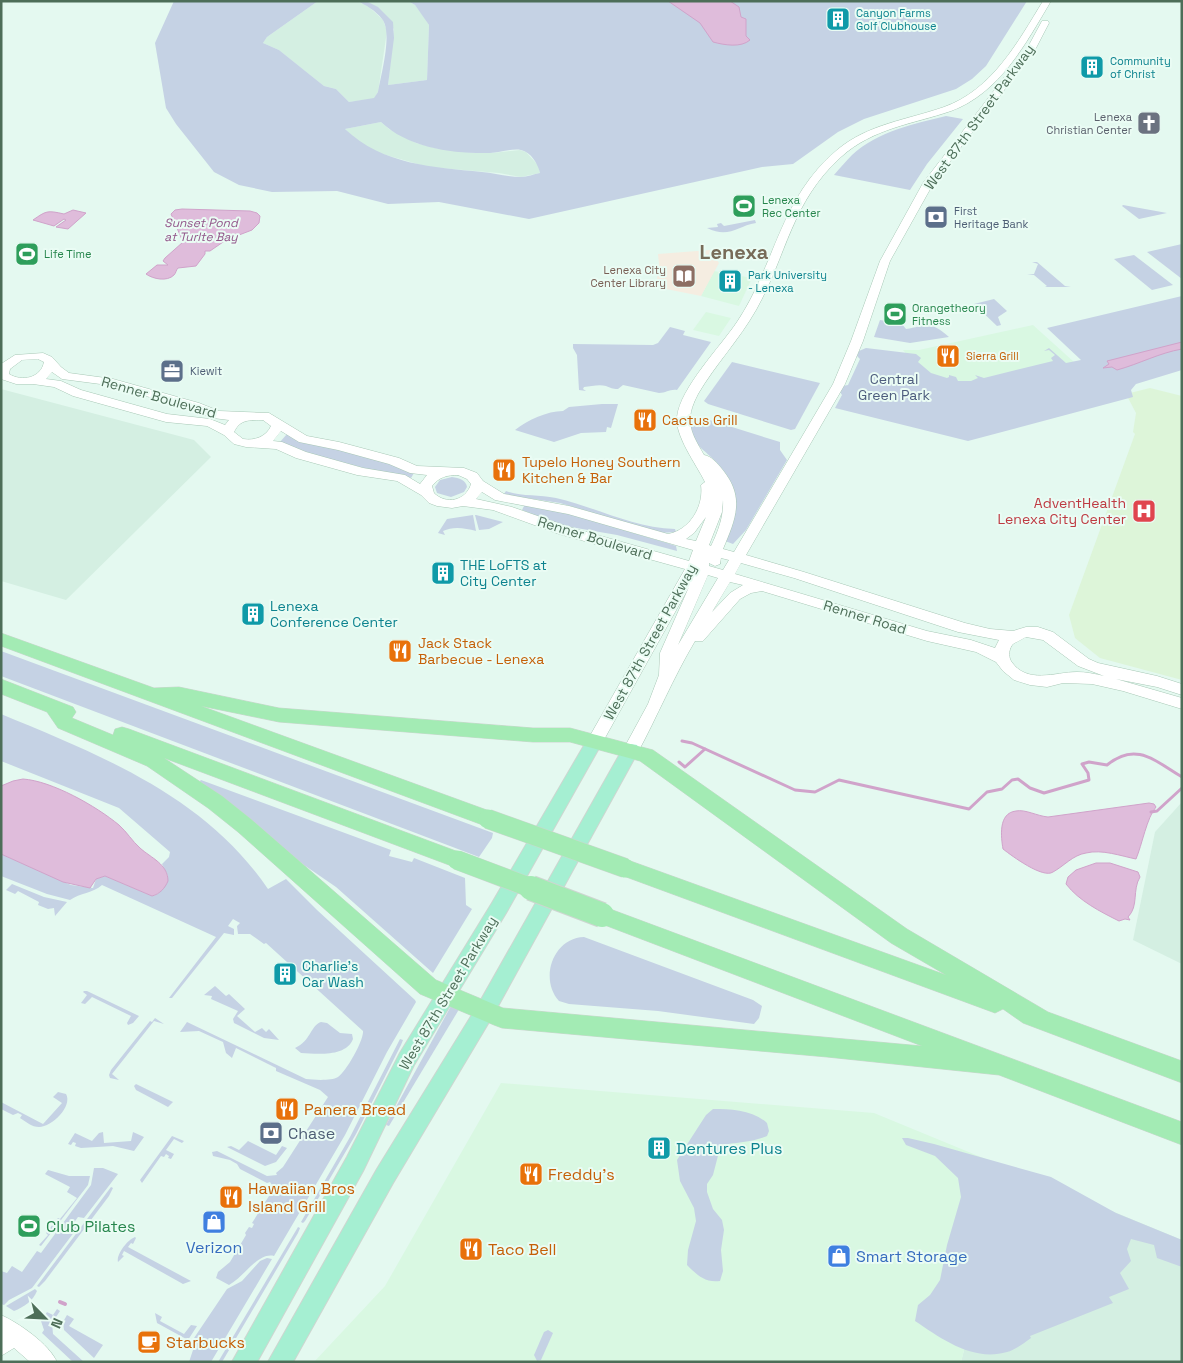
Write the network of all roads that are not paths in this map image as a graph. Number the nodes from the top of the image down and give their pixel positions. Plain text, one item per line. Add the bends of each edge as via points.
1 (1047, 1) edge
2 (1056, 1) edge
3 (1, 355) edge
4 (27, 355) junction
5 (50, 362) junction
6 (2, 371) edge
7 (33, 380) junction
8 (243, 417) junction
9 (275, 422) junction
10 (228, 432) junction
11 (254, 443) junction
12 (693, 451) junction
13 (444, 472) junction
14 (478, 484) junction
15 (425, 492) junction
16 (464, 502) junction
17 (668, 538) junction
18 (709, 549) junction
19 (738, 558) junction
20 (698, 568) junction
21 (726, 576) junction
22 (763, 587) junction
23 (1014, 636) junction
24 (1, 639) edge
25 (1069, 651) junction
26 (1002, 658) junction
27 (675, 662) junction
28 (666, 677) junction
29 (1062, 678) junction
30 (1, 686) edge
31 (1182, 690) edge
32 (154, 695) junction
33 (1182, 704) edge
34 (54, 708) junction
35 (595, 741) junction
36 (632, 750) junction
37 (625, 868) joint
38 (446, 996) junction
39 (485, 1010) junction
40 (1041, 1020) junction
41 (1000, 1065) junction
42 (1182, 1072) edge
43 (1182, 1134) edge
44 (6, 1335) edge
45 (46, 1362) edge
46 (244, 1362) edge
47 (280, 1362) edge

1 - 12 main road, West 87th Street Parkway via 1013,56 982,91 949,108 880,129 856,141 836,156 807,189 788,222 751,309 685,407 683,426
2 - 19 main road, West 87th Street Parkway via 1033,46 923,192 885,261 838,384
3 - 4 main road
4 - 5 main road, Renner Boulevard via 44,357
4 - 6 main road via 12,360
5 - 7 main road via 47,372
5 - 8 main road, Renner Boulevard via 61,374 71,377 108,382 217,414
6 - 7 main road, Renner Boulevard via 12,380
7 - 10 main road, Renner Boulevard via 57,384 166,418 210,423
8 - 9 main road, Renner Boulevard via 265,416
8 - 10 main road via 232,424
9 - 11 main road via 277,426 273,434
9 - 13 main road via 309,441 348,448 415,470
10 - 11 main road, Renner Boulevard via 234,440
11 - 15 main road via 278,445 362,472 400,478
12 - 17 main road via 709,487 707,503 687,531
12 - 18 main road, West 87th Street Parkway via 709,476 717,498 716,512 705,535
13 - 14 main road via 466,473
13 - 15 main road via 432,477
14 - 16 main road via 475,494
14 - 17 main road, Renner Boulevard via 500,497 569,510
15 - 16 main road via 440,503
16 - 20 main road, Renner Boulevard via 502,507 553,528
17 - 18 main road, Renner Boulevard
18 - 19 main road, Renner Boulevard
18 - 20 main road, West 87th Street Parkway
18 - 21 main road
19 - 21 main road, West 87th Street Parkway
19 - 23 main road, Renner Road via 963,628
20 - 21 main road, Renner Boulevard
20 - 28 main road via 698,583 667,653
20 - 35 main road, West 87th Street Parkway
21 - 22 main road, Renner Road
21 - 27 main road, West 87th Street Parkway
22 - 26 main road, Renner Road via 925,636 988,649
22 - 27 main road via 747,589 735,596
23 - 25 main road, Renner Road via 1032,632 1046,635
23 - 26 main road via 1002,646
24 - 32 highway
25 - 29 main road via 1072,668
25 - 31 main road, Renner Road via 1092,667
26 - 29 main road, Renner Road via 1015,674 1028,680 1042,682
27 - 28 main road, West 87th Street Parkway
28 - 36 main road, West 87th Street Parkway
29 - 33 main road, Renner Road via 1098,680
30 - 34 highway
32 - 35 highway via 179,694 279,715 570,735
32 - 37 highway, bridge
34 - 38 highway via 65,723 154,761 215,802 423,983
34 - 41 highway, bridge
35 - 36 highway
35 - 38 main road, West 87th Street Parkway
36 - 39 main road, West 87th Street Parkway
36 - 40 highway via 646,755 899,936
37 - 40 highway
38 - 39 highway
38 - 46 main road, West 87th Street Parkway via 407,1059 355,1164
39 - 41 highway via 502,1018
39 - 47 main road, West 87th Street Parkway via 385,1176
40 - 42 highway
41 - 43 highway
44 - 45 main road

